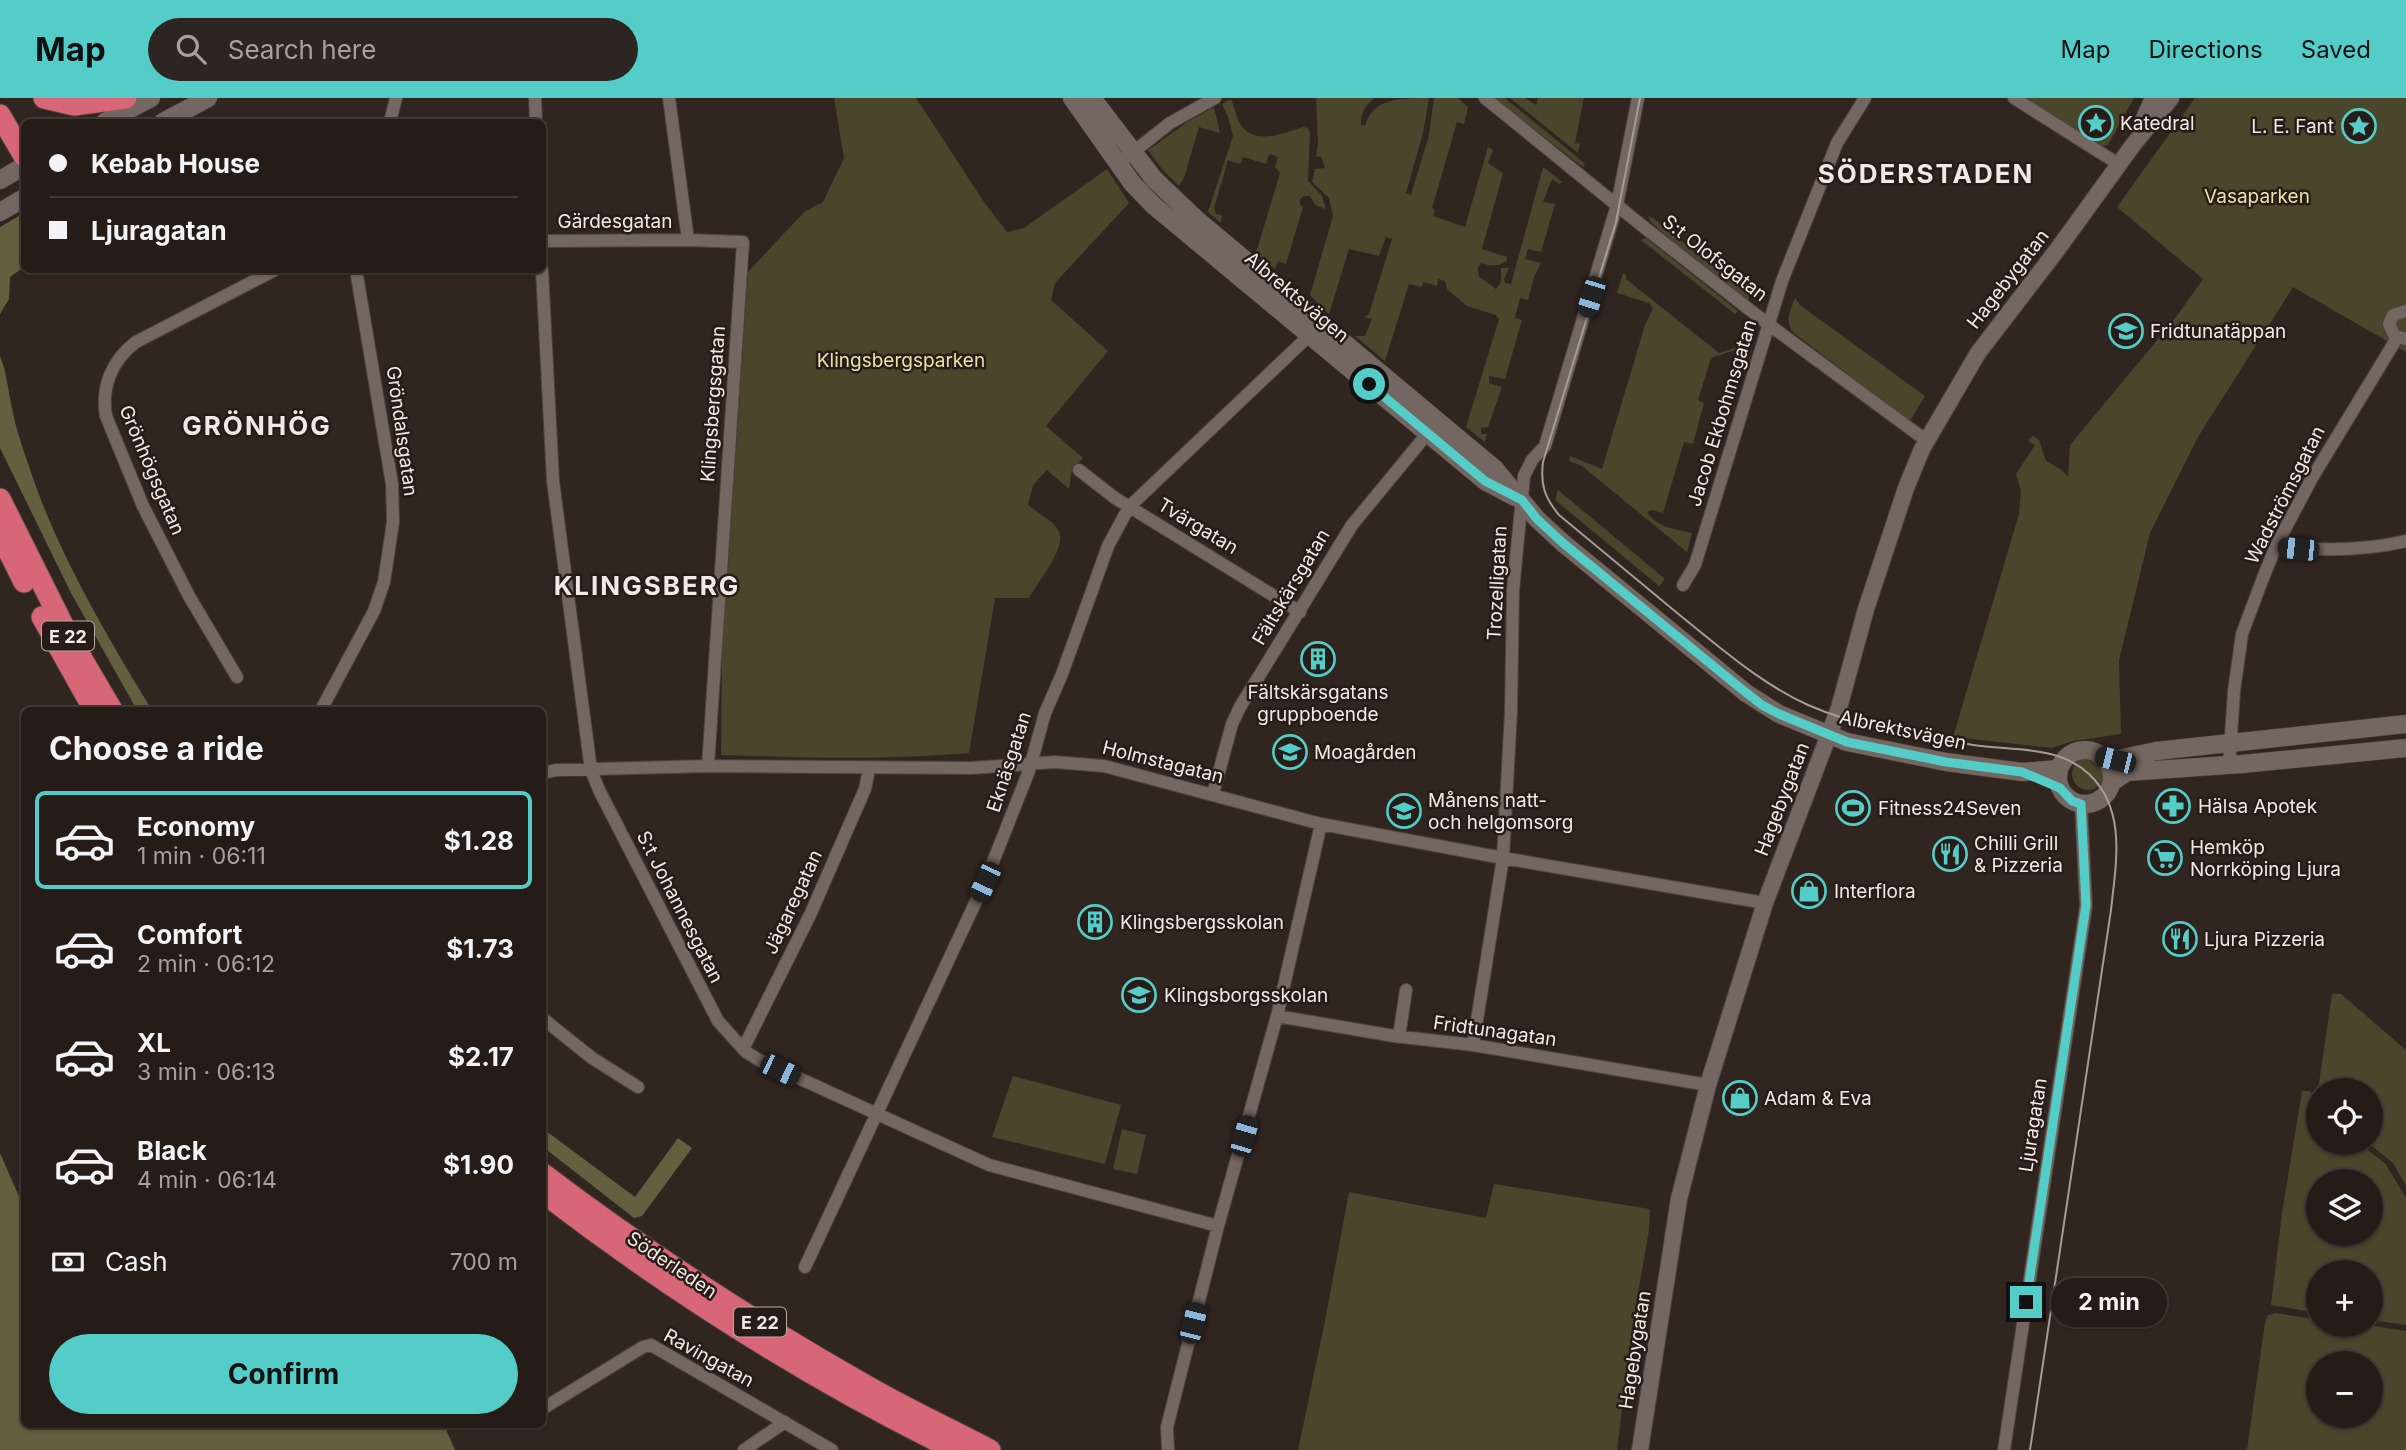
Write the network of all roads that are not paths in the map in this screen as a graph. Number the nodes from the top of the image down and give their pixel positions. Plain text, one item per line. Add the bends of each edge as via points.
1 (4, 98) edge
2 (44, 98) edge
3 (126, 98) edge
4 (151, 98) edge
5 (208, 98) edge
6 (396, 98) edge
7 (534, 98) edge
8 (669, 98) edge
9 (1072, 98) edge
10 (1092, 98) edge
11 (1215, 98) edge
12 (1485, 98) edge
13 (1638, 98) edge
14 (1865, 98) edge
15 (2014, 98) edge
16 (2153, 98) edge
17 (2171, 98) edge
18 (0, 115) edge
19 (111, 119) edge
20 (169, 119) edge
21 (391, 119) edge
22 (536, 119) edge
23 (21, 129) edge
24 (2133, 145) junction
25 (21, 151) edge
26 (1125, 158) junction
27 (2120, 165) junction
28 (21, 168) edge
29 (0, 180) edge
30 (21, 200) edge
31 (1617, 205) junction
32 (0, 212) edge
33 (688, 240) junction
34 (546, 241) edge
35 (269, 273) edge
36 (357, 273) edge
37 (542, 273) edge
38 (2406, 311) edge
39 (1769, 324) junction
40 (1316, 330) junction
41 (2402, 338) edge
42 (1433, 427) junction
43 (1927, 441) junction
44 (1079, 471) dead end
45 (0, 499) edge
46 (1522, 500) junction
47 (1129, 507) junction
48 (0, 534) edge
49 (2406, 541) edge
50 (2276, 546) junction
51 (0, 575) edge
52 (1683, 585) dead end
53 (29, 592) junction
54 (1300, 612) junction
55 (237, 677) dead end
56 (91, 707) edge
57 (110, 707) edge
58 (323, 707) edge
59 (2406, 724) edge
60 (1829, 736) junction
61 (2230, 743) junction
62 (2406, 748) edge
63 (2101, 756) junction
64 (1032, 763) junction
65 (2229, 765) junction
66 (708, 766) junction
67 (869, 769) junction
68 (2058, 769) junction
69 (592, 770) junction
70 (546, 772) edge
71 (2022, 772) junction
72 (2112, 782) junction
73 (2060, 788) junction
74 (1213, 794) junction
75 (2081, 804) junction
76 (1321, 824) junction
77 (1503, 858) junction
78 (1765, 903) junction
79 (1406, 990) dead end
80 (1277, 1016) junction
81 (546, 1021) edge
82 (1399, 1037) junction
83 (1473, 1045) junction
84 (743, 1049) junction
85 (1707, 1085) junction
86 (638, 1087) dead end
87 (876, 1114) junction
88 (546, 1175) edge
89 (546, 1195) edge
90 (1218, 1226) junction
91 (805, 1267) dead end
92 (546, 1407) edge
93 (785, 1422) junction
94 (744, 1450) edge
95 (832, 1450) edge
96 (956, 1450) edge
97 (990, 1450) edge
98 (1168, 1450) edge
99 (1640, 1450) edge
100 (2004, 1450) edge

1 - 23 highway
2 - 3 highway via 74,105
4 - 19 main road
5 - 20 main road
6 - 21 street
7 - 22 street
8 - 33 street
9 - 26 main road, Albrektsvägen
10 - 26 main road, Albrektsvägen
11 - 26 street via 1170,123
12 - 31 street, S:t Olofsgatan
13 - 31 street, Trozelligatan
14 - 39 street, Jacob Ekbohmsgatan via 1837,143
15 - 27 street
16 - 24 street, Hagebygatan
17 - 24 street, Hagebygatan
18 - 25 highway
24 - 27 street, Hagebygatan
26 - 40 main road, Albrektsvägen via 1154,179
27 - 43 street, Hagebygatan via 1978,353
28 - 29 main road
30 - 32 main road
31 - 39 street, S:t Olofsgatan
31 - 46 street, Trozelligatan via 1545,446 1524,476
33 - 34 street, Gärdesgatan
33 - 66 street, Klingsbergsgatan via 743,242
35 - 55 street, Grönhögsgatan via 136,342 115,363 103,402 143,506
36 - 58 street, Gröndalsgatan via 392,484 393,522 384,582 374,611
37 - 69 street, S:t Johannesgatan via 554,481
38 - 41 street, Wadströmsgatan via 2390,319 2390,329
39 - 43 street, S:t Olofsgatan
39 - 52 street, Jacob Ekbohmsgatan via 1695,565
40 - 42 main road, Albrektsvägen
40 - 47 street, Eknäsgatan
41 - 50 street, Wadströmsgatan via 2319,467
42 - 46 main road, Albrektsvägen via 1497,471
42 - 54 street, Fältskärsgatan via 1352,525
43 - 60 street, Hagebygatan via 1900,507
44 - 47 street, Tvärgatan
45 - 57 highway, E 22 via 68,635
46 - 60 main road, Albrektsvägen via 1563,543 1746,693
46 - 77 street, Trozelligatan via 1513,591
47 - 54 street, Tvärgatan
47 - 64 street, Eknäsgatan via 1108,546 1045,713
48 - 53 highway, E 22
49 - 50 street via 2320,551
50 - 61 street, Wadströmsgatan via 2242,634
51 - 53 highway
53 - 56 highway, E 22
54 - 74 street, Fältskärsgatan via 1234,720
59 - 61 main road
60 - 71 main road, Albrektsvägen via 1946,762
60 - 78 street, Hagebygatan
61 - 63 main road via 2115,760
61 - 65 street, Wadströmsgatan
62 - 65 main road
63 - 68 main road via 2078,750 2064,758
63 - 72 main road via 2112,772
64 - 67 street, Holmstagatan
64 - 74 street, Holmstagatan via 1104,766
64 - 87 street, Eknäsgatan via 985,882
65 - 72 main road via 2127,772
66 - 67 street, Holmstagatan
66 - 69 street, Holmstagatan
67 - 84 street, Jägaregatan via 865,789 810,915
68 - 71 main road, Albrektsvägen
68 - 73 main road
69 - 70 street, Holmstagatan
69 - 84 street, S:t Johannesgatan via 707,1003
71 - 73 main road, Albrektsvägen
72 - 75 main road via 2098,801
73 - 75 main road
74 - 76 street, Holmstagatan
75 - 100 street, Ljuragatan via 2086,905
76 - 77 street, Holmstagatan
76 - 80 street
77 - 78 street, Holmstagatan
77 - 83 street, Trozelligatan
78 - 85 street, Hagebygatan
79 - 82 street
80 - 82 street, Fridtunagatan
80 - 90 street
81 - 86 street
82 - 83 street, Fridtunagatan
83 - 85 street, Fridtunagatan
84 - 87 street, S:t Johannesgatan
85 - 99 street, Hagebygatan via 1675,1218
87 - 90 street, S:t Johannesgatan via 989,1165
87 - 91 street, Eknäsgatan
88 - 97 highway, Söderleden / E 22 via 707,1289 882,1394
89 - 96 highway, Söderleden / E 22 via 752,1337
90 - 98 street via 1167,1427
92 - 93 street, Ravingatan via 651,1345
93 - 94 street
93 - 95 street, Ravingatan

